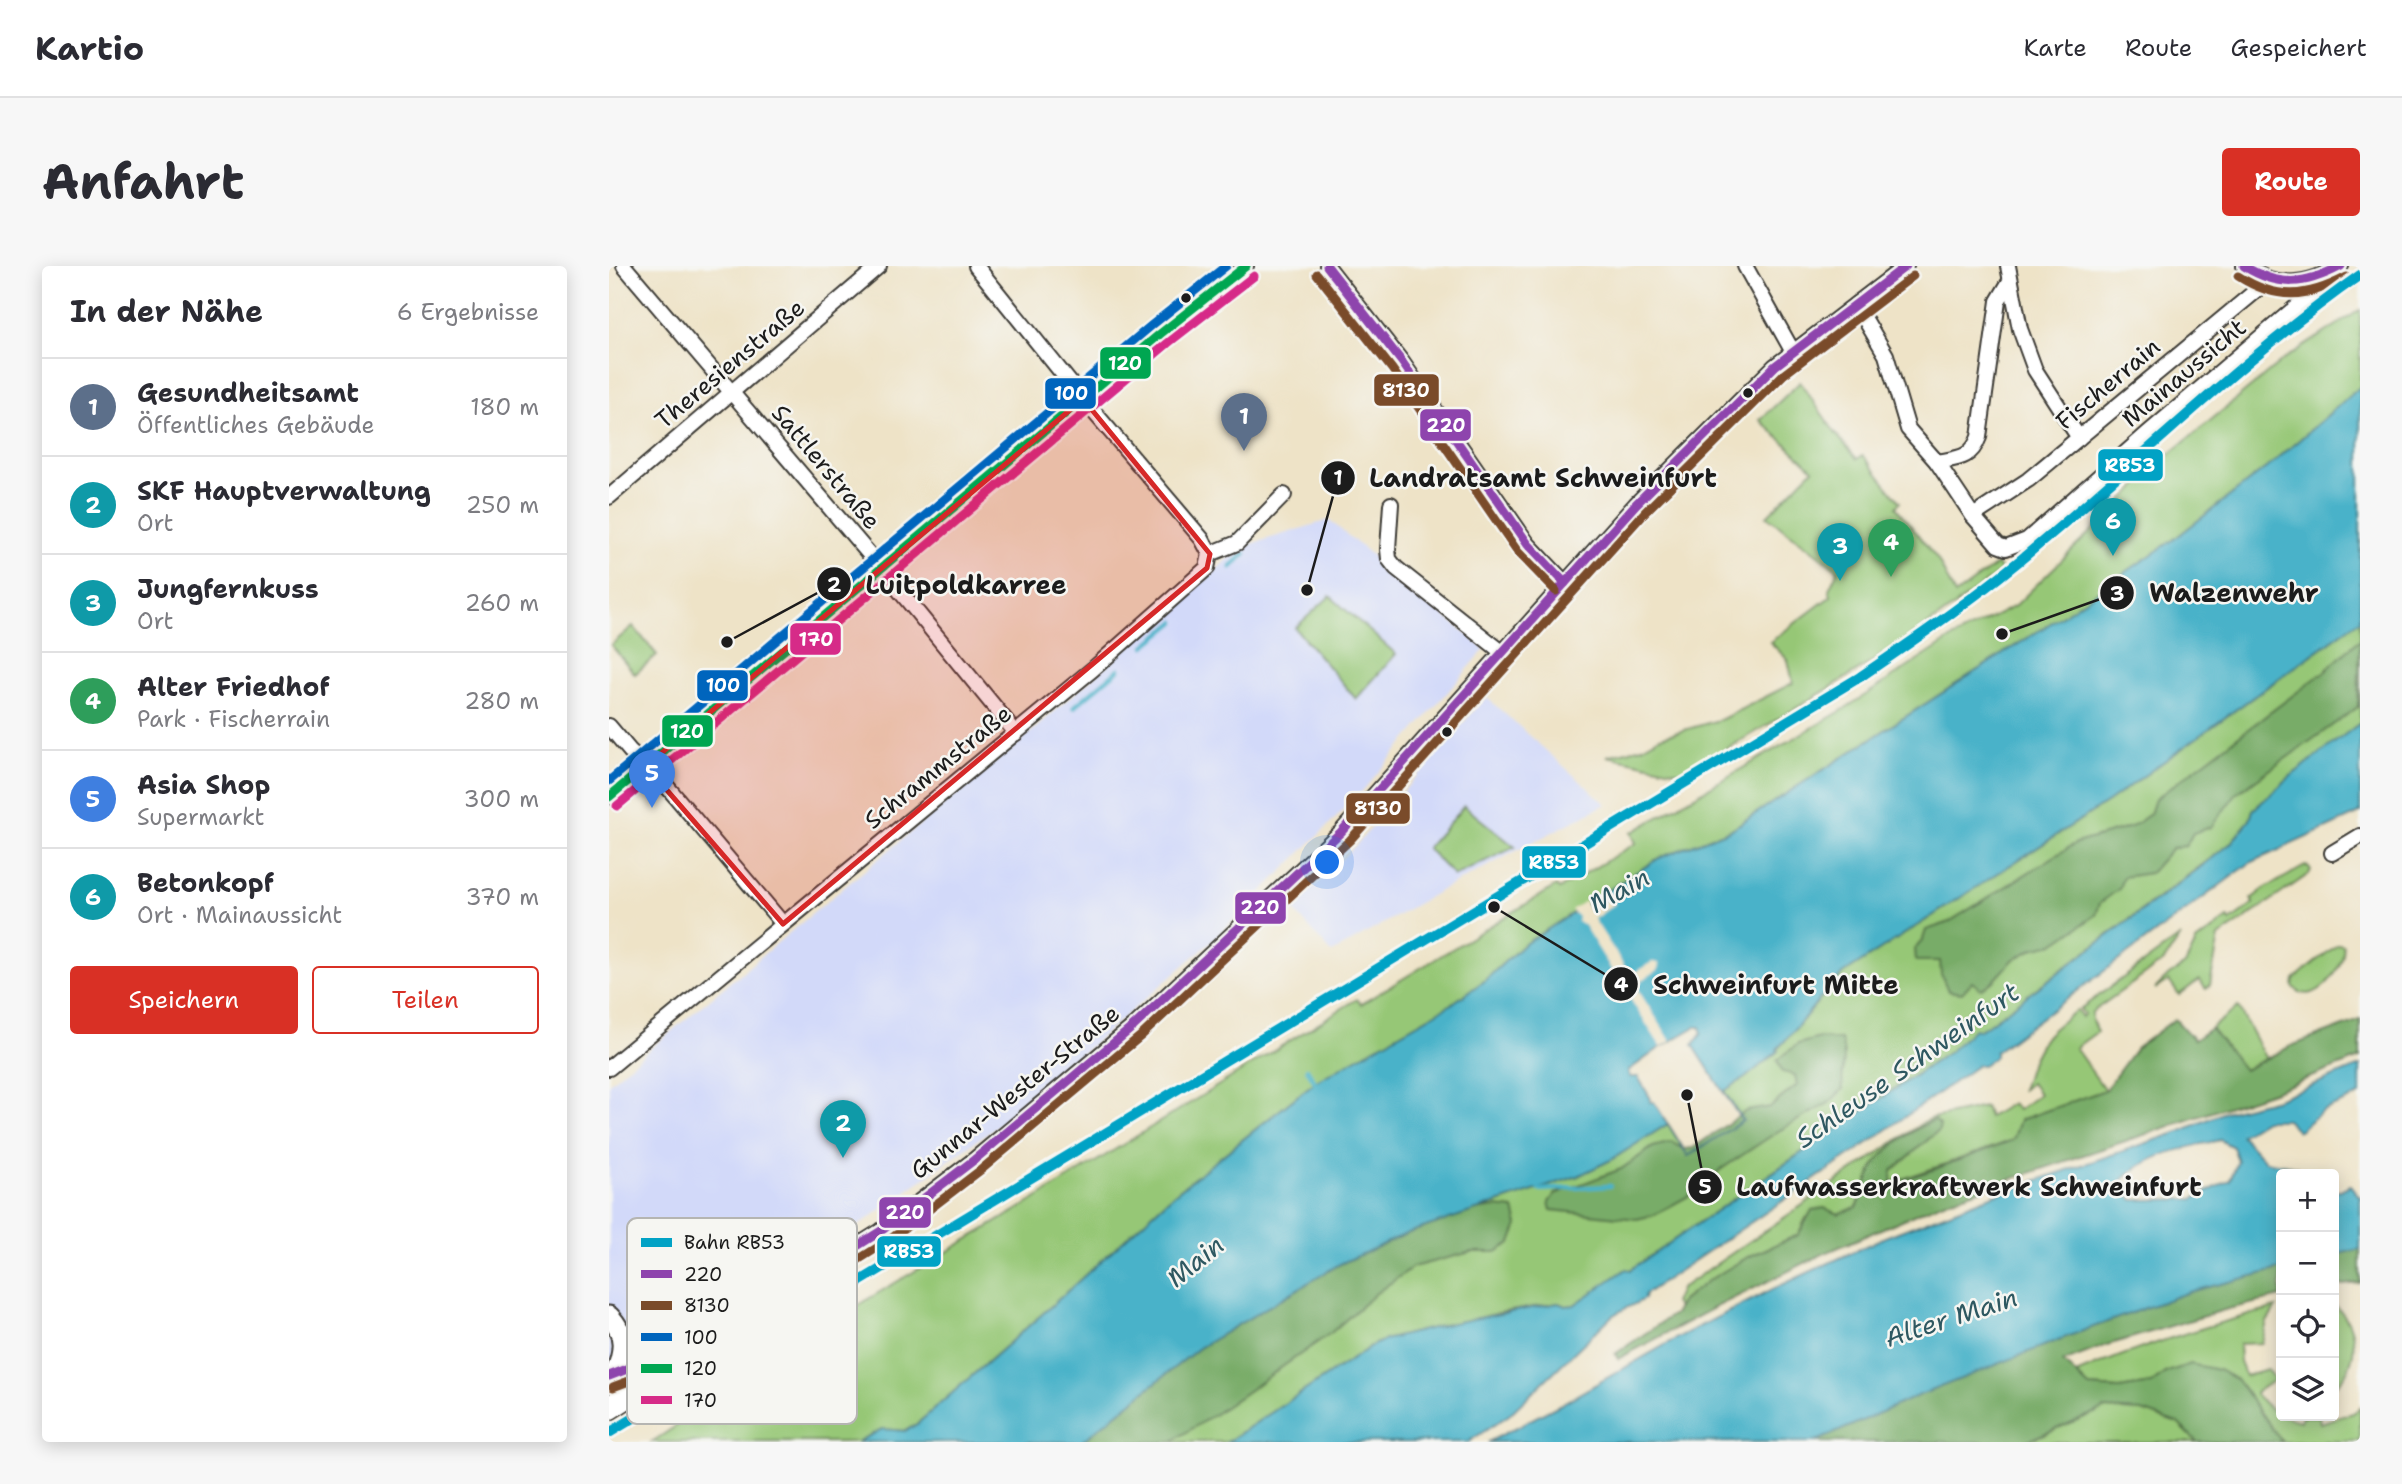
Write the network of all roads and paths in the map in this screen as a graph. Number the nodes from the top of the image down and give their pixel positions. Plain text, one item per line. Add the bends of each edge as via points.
1 (624, 266) edge
2 (879, 266) edge
3 (976, 266) edge
4 (1246, 266) edge
5 (1327, 266) edge
6 (1745, 266) edge
7 (1906, 266) edge
8 (2244, 266) edge
9 (2341, 266) edge
10 (2009, 273) edge
11 (2262, 278) junction
12 (2320, 278) junction
13 (1857, 304) junction
14 (1793, 352) junction
15 (733, 392) junction
16 (1083, 399) junction
17 (2079, 438) junction
18 (1937, 462) junction
19 (1284, 495) dead end
20 (609, 496) edge
21 (1391, 504) dead end
22 (1973, 516) junction
23 (1210, 554) junction
24 (881, 568) junction
25 (1565, 583) junction
26 (1503, 652) junction
27 (609, 726) edge
28 (1016, 733) junction
29 (646, 766) junction
30 (609, 797) edge
31 (2360, 836) edge
32 (2332, 853) dead end
33 (783, 925) junction
34 (609, 1068) edge
35 (857, 1246) edge
36 (614, 1323) edge
37 (612, 1375) edge
38 (627, 1395) edge
39 (609, 1408) edge

1 - 15 street, Sattlerstraße
2 - 15 street, Theresienstraße
3 - 16 street
4 - 16 street
5 - 25 street via 1402,362 1528,544
6 - 14 street
7 - 13 street, Gunnar-Wester-Straße
8 - 11 street
9 - 12 street
10 - 17 street via 2019,328 2035,370
10 - 18 street via 1999,301 1979,437 1974,450
11 - 12 street via 2288,282
11 - 17 street, Fischerrain via 2257,290
12 - 22 street, Mainaussicht via 2309,296 2027,540 2005,548 1998,545
13 - 14 street, Gunnar-Wester-Straße
13 - 18 street via 1886,355 1908,429
14 - 25 street, Gunnar-Wester-Straße via 1636,504
15 - 20 street, Theresienstraße
15 - 24 street, Sattlerstraße
16 - 23 street via 1202,538
16 - 24 street
17 - 22 street, Fischerrain via 2028,480
18 - 22 street
19 - 23 street via 1237,543
21 - 26 street via 1389,559
23 - 28 street, Schrammstraße via 1207,568
24 - 28 street, Sattlerstraße
24 - 29 street
25 - 26 street, Gunnar-Wester-Straße
26 - 35 street, Gunnar-Wester-Straße via 1342,832 1135,1026 974,1160
27 - 29 street
28 - 33 street, Schrammstraße
29 - 30 street
29 - 33 street
31 - 32 street
33 - 34 street, Schrammstraße
36 - 37 street via 623,1342 622,1357
38 - 39 main road

